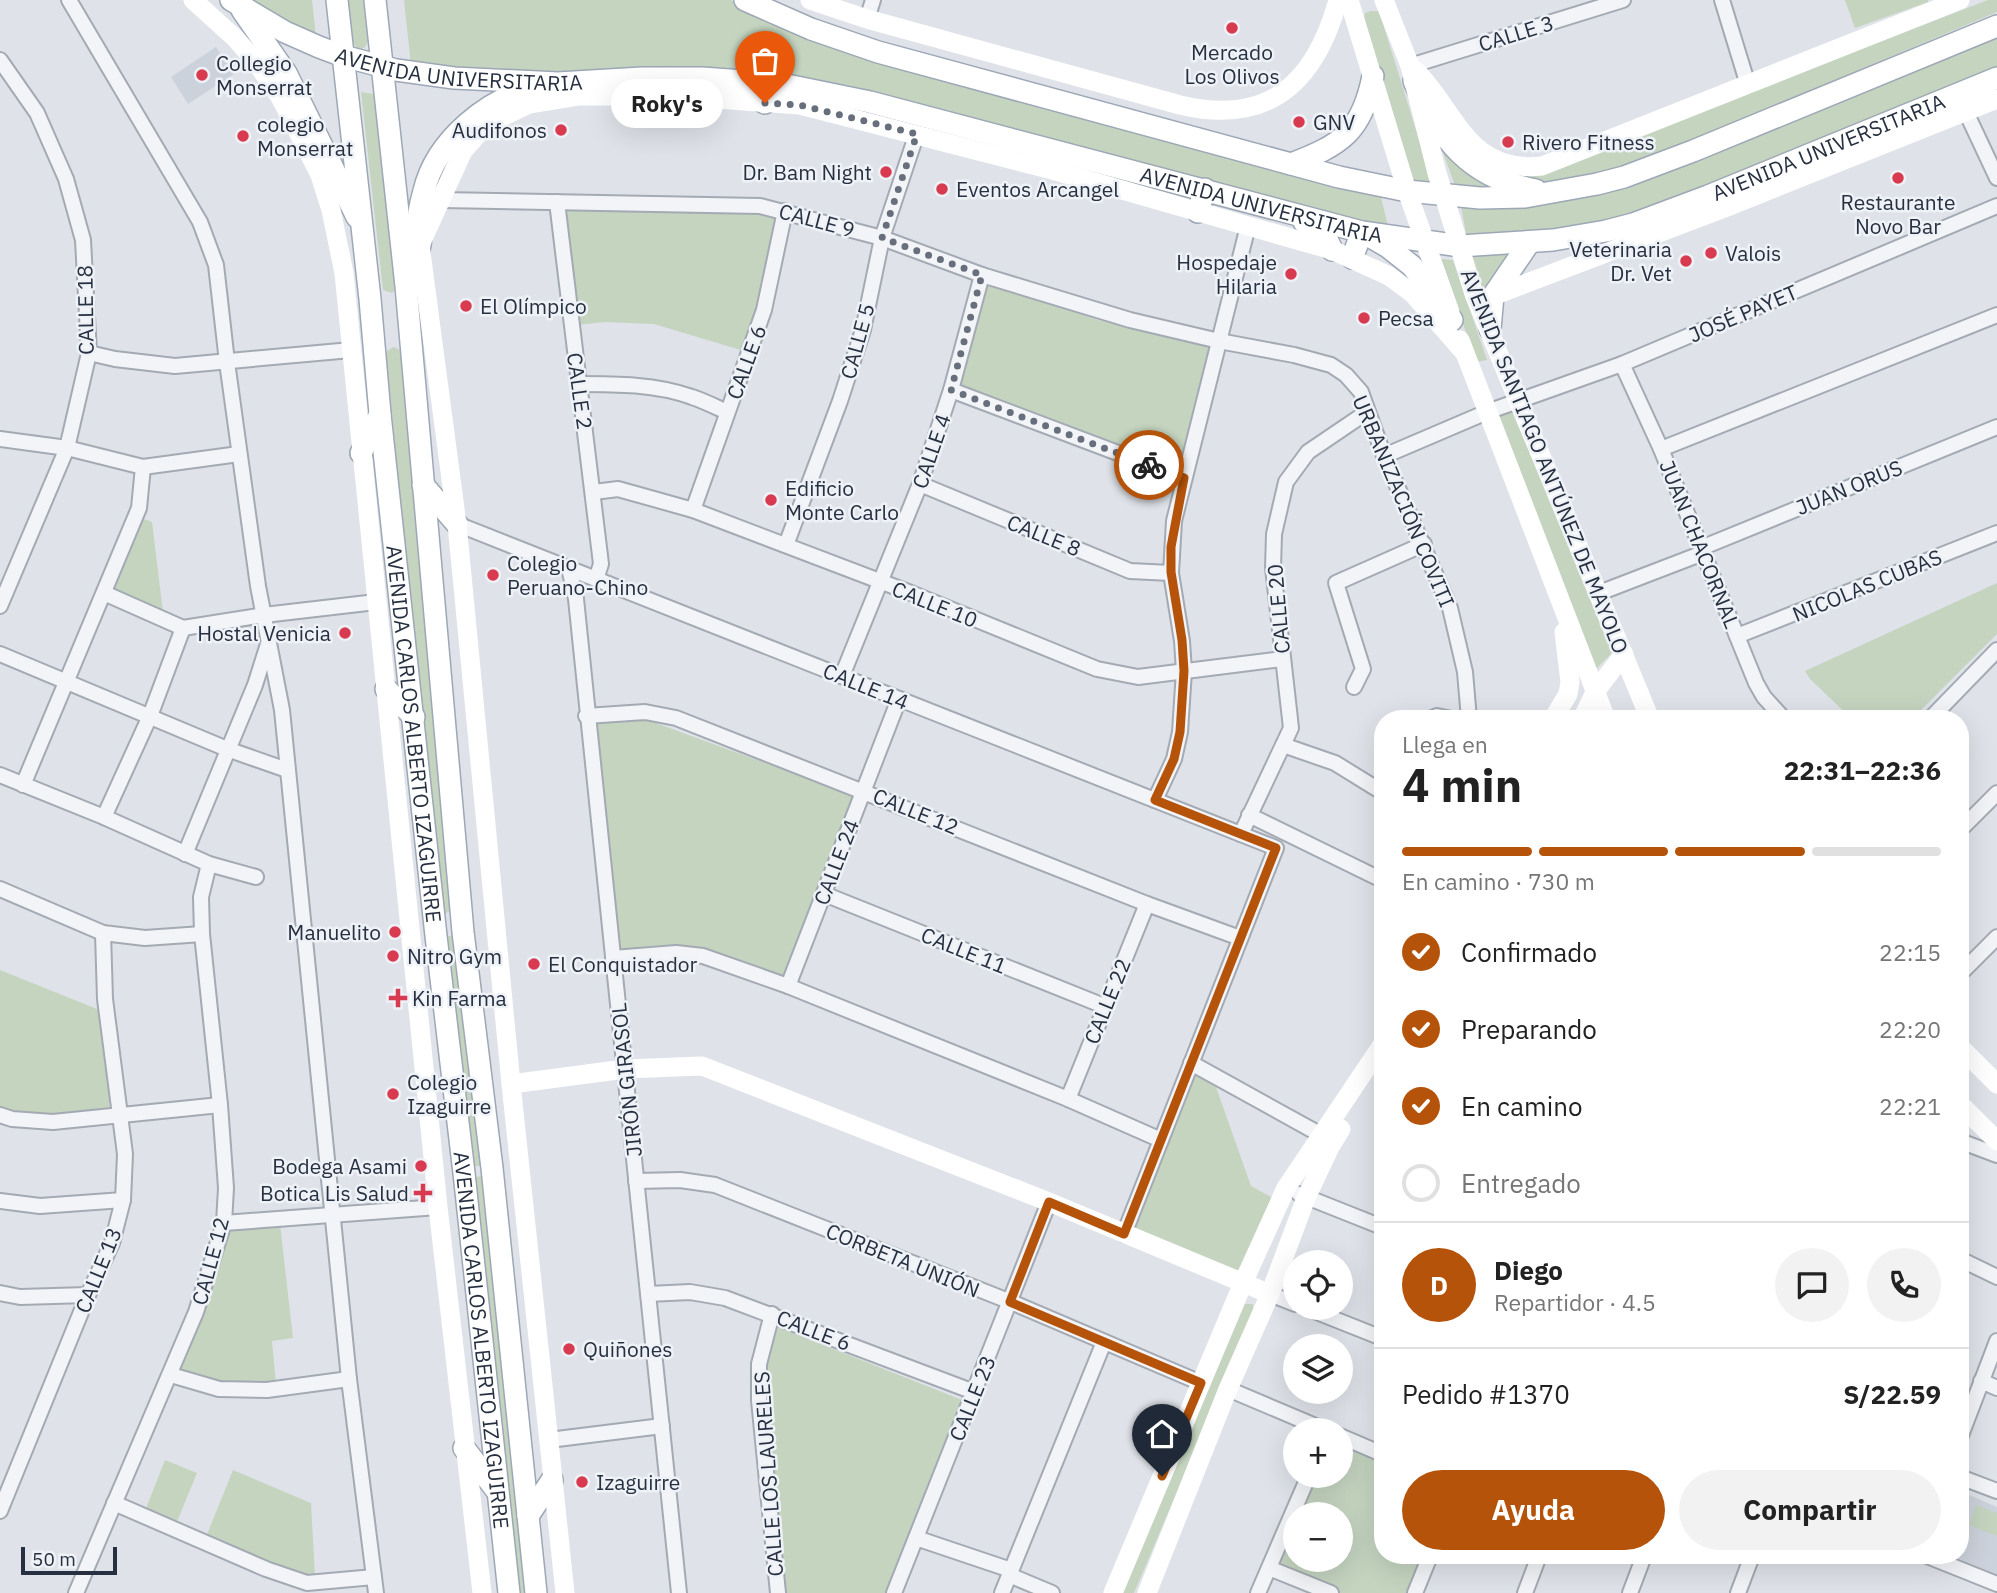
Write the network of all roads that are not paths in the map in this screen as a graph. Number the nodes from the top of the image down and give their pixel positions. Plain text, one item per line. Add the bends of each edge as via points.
1 (69, 0) edge
2 (193, 0) edge
3 (337, 0) edge
4 (375, 0) edge
5 (746, 0) edge
6 (810, 0) edge
7 (873, 0) edge
8 (1382, 0) edge
9 (1623, 0) edge
10 (1722, 0) edge
11 (1960, 0) edge
12 (235, 3) edge
13 (1346, 3) edge
14 (867, 19) junction
15 (1997, 26) edge
16 (343, 56) junction
17 (0, 60) edge
18 (381, 65) junction
19 (1412, 74) junction
20 (1373, 76) junction
21 (1997, 78) edge
22 (724, 79) junction
23 (558, 83) junction
24 (1748, 85) junction
25 (578, 96) junction
26 (1997, 99) edge
27 (765, 103) junction
28 (1966, 112) junction
29 (299, 132) junction
30 (917, 134) junction
31 (1865, 142) junction
32 (320, 144) junction
33 (1291, 164) junction
34 (1997, 177) edge
35 (1205, 189) junction
36 (1407, 191) junction
37 (1552, 192) junction
38 (1742, 192) junction
39 (444, 195) junction
40 (1444, 195) junction
41 (557, 202) junction
42 (1997, 206) edge
43 (397, 209) junction
44 (1284, 210) junction
45 (785, 211) junction
46 (1198, 212) junction
47 (1248, 226) junction
48 (363, 231) junction
49 (1362, 232) junction
50 (882, 238) junction
51 (1425, 242) junction
52 (1529, 243) junction
53 (420, 245) junction
54 (1460, 246) junction
55 (1342, 254) junction
56 (982, 275) junction
57 (406, 291) junction
58 (1493, 296) junction
59 (370, 299) junction
60 (1997, 315) edge
61 (1452, 320) junction
62 (1490, 329) junction
63 (1219, 341) junction
64 (411, 344) junction
65 (351, 350) junction
66 (375, 350) junction
67 (1464, 352) junction
68 (89, 353) junction
69 (227, 362) junction
70 (1622, 364) junction
71 (1505, 371) junction
72 (1475, 382) junction
73 (578, 384) junction
74 (951, 390) junction
75 (1517, 402) junction
76 (727, 412) junction
77 (1367, 412) junction
78 (1487, 412) junction
79 (380, 414) junction
80 (1997, 427) edge
81 (0, 439) edge
82 (67, 448) junction
83 (1661, 449) junction
84 (361, 453) junction
85 (239, 454) junction
86 (1384, 456) junction
87 (144, 467) junction
88 (1184, 478) junction
89 (920, 484) junction
90 (423, 485) junction
91 (594, 492) junction
92 (693, 510) junction
93 (457, 524) junction
94 (1997, 533) edge
95 (1424, 544) junction
96 (786, 545) junction
97 (1702, 550) junction
98 (569, 568) junction
99 (1171, 572) junction
100 (596, 579) junction
101 (882, 582) junction
102 (104, 593) junction
103 (1599, 593) junction
104 (376, 603) junction
105 (1561, 603) junction
106 (0, 606) edge
107 (264, 615) junction
108 (183, 628) junction
109 (1737, 636) junction
110 (269, 640) junction
111 (1997, 650) edge
112 (0, 654) edge
113 (1624, 654) junction
114 (1282, 659) junction
115 (1184, 671) junction
116 (842, 676) junction
117 (66, 680) junction
118 (1354, 687) dead end
119 (386, 689) junction
120 (1595, 692) junction
121 (899, 699) junction
122 (1468, 710) edge
123 (1558, 710) edge
124 (1586, 710) edge
125 (1602, 710) edge
126 (1646, 710) edge
127 (1776, 710) edge
128 (1939, 710) edge
129 (150, 716) junction
130 (586, 716) junction
131 (414, 717) junction
132 (1283, 745) junction
133 (227, 748) junction
134 (287, 770) junction
135 (0, 775) edge
136 (1374, 782) edge
137 (23, 785) junction
138 (864, 790) junction
139 (1997, 793) edge
140 (1155, 800) junction
141 (1249, 815) junction
142 (104, 817) junction
143 (1969, 821) edge
144 (1241, 834) junction
145 (184, 854) junction
146 (209, 864) junction
147 (1374, 876) edge
148 (256, 877) dead end
149 (0, 889) edge
150 (824, 894) junction
151 (1147, 904) junction
152 (463, 932) junction
153 (103, 933) junction
154 (202, 934) junction
155 (436, 936) junction
156 (1997, 937) edge
157 (1240, 938) junction
158 (613, 958) junction
159 (1969, 965) edge
160 (788, 986) junction
161 (1104, 1006) junction
162 (1969, 1055) edge
163 (1374, 1057) edge
164 (1191, 1063) junction
165 (625, 1069) junction
166 (1374, 1076) edge
167 (1995, 1078) edge
168 (511, 1084) junction
169 (1068, 1099) junction
170 (220, 1105) junction
171 (1969, 1113) edge
172 (0, 1115) edge
173 (119, 1116) junction
174 (1322, 1136) junction
175 (1161, 1140) junction
176 (1997, 1141) edge
177 (1969, 1144) edge
178 (1997, 1155) edge
179 (636, 1181) junction
180 (1286, 1188) junction
181 (1306, 1198) junction
182 (123, 1200) junction
183 (0, 1201) edge
184 (1049, 1202) junction
185 (438, 1207) junction
186 (334, 1214) junction
187 (224, 1223) junction
188 (1374, 1224) edge
189 (1124, 1234) junction
190 (1969, 1263) edge
191 (1997, 1277) edge
192 (1244, 1283) junction
193 (0, 1293) edge
194 (648, 1294) junction
195 (1270, 1294) junction
196 (88, 1295) junction
197 (1283, 1299) edge
198 (1010, 1302) junction
199 (772, 1314) junction
200 (1337, 1320) edge
201 (1374, 1335) edge
202 (1997, 1341) edge
203 (1104, 1342) junction
204 (171, 1375) junction
205 (349, 1379) junction
206 (1981, 1381) junction
207 (1201, 1383) junction
208 (1997, 1388) edge
209 (1228, 1389) junction
210 (974, 1392) junction
211 (1969, 1414) edge
212 (1297, 1418) edge
213 (662, 1426) junction
214 (549, 1440) junction
215 (1353, 1442) edge
216 (464, 1448) junction
217 (1374, 1451) edge
218 (552, 1480) junction
219 (1969, 1480) edge
220 (1303, 1488) edge
221 (498, 1491) junction
222 (1997, 1491) edge
223 (114, 1503) junction
224 (0, 1511) edge
225 (528, 1516) junction
226 (916, 1538) junction
227 (1427, 1564) edge
228 (1536, 1564) edge
229 (1641, 1564) edge
230 (1750, 1564) edge
231 (1947, 1564) edge
232 (1269, 1569) junction
233 (1010, 1572) junction
234 (374, 1577) junction
235 (1997, 1584) edge
236 (1743, 1592) edge
237 (76, 1593) edge
238 (376, 1593) edge
239 (482, 1593) edge
240 (509, 1593) edge
241 (536, 1593) edge
242 (565, 1593) edge
243 (679, 1593) edge
244 (778, 1593) edge
245 (894, 1593) edge
246 (1002, 1593) edge
247 (1052, 1593) edge
248 (1113, 1593) edge
249 (1147, 1593) edge
250 (1258, 1593) edge
251 (1331, 1593) edge
252 (1415, 1593) edge
253 (1525, 1593) edge
254 (1630, 1593) edge

1 - 69 street via 200,222 216,265
2 - 29 street via 256,62
3 - 16 main road, AVENIDA CARLOS ALBERTO IZAGUIRRE
4 - 18 main road, AVENIDA CARLOS ALBERTO IZAGUIRRE
5 - 33 main road via 878,52
6 - 14 street
7 - 14 street
8 - 13 street
8 - 19 street, AVENIDA SANTIAGO ANTÚNEZ DE MAYOLO
9 - 19 street, CALLE 3
10 - 24 street
11 - 24 street
12 - 16 main road, AVENIDA UNIVERSITARIA via 285,32
12 - 32 main road via 286,73
13 - 14 street via 1296,81 1253,107 1221,112 1180,105
13 - 20 street, AVENIDA SANTIAGO ANTÚNEZ DE MAYOLO
15 - 37 main road via 1624,177
16 - 18 main road, AVENIDA UNIVERSITARIA
16 - 48 main road, AVENIDA CARLOS ALBERTO IZAGUIRRE
17 - 68 street, CALLE 18 via 37,113 66,179 83,240
18 - 23 main road, AVENIDA UNIVERSITARIA via 454,78
18 - 43 main road, AVENIDA CARLOS ALBERTO IZAGUIRRE
19 - 24 street via 1420,76 1454,125 1478,149 1522,168 1542,166
19 - 37 main road via 1430,118 1458,152 1511,183
19 - 40 street, AVENIDA SANTIAGO ANTÚNEZ DE MAYOLO
20 - 33 main road via 1358,121 1347,135 1316,156
20 - 36 street, AVENIDA SANTIAGO ANTÚNEZ DE MAYOLO
21 - 31 main road, AVENIDA UNIVERSITARIA
22 - 23 main road, AVENIDA UNIVERSITARIA
22 - 27 main road
22 - 35 main road, AVENIDA UNIVERSITARIA via 782,84 870,102
23 - 25 main road
23 - 53 main road via 519,91 487,108 453,138 425,187 419,212
25 - 27 street, AVENIDA UNIVERSITARIA via 677,96
25 - 39 street, AVENIDA UNIVERSITARIA via 528,104 486,125 463,151
26 - 28 street, AVENIDA UNIVERSITARIA
27 - 30 street, AVENIDA UNIVERSITARIA via 800,105
28 - 31 street, AVENIDA UNIVERSITARIA
28 - 34 street
29 - 32 main road
29 - 65 street, AVENIDA CARLOS ALBERTO IZAGUIRRE via 331,210 344,273
30 - 46 street, AVENIDA UNIVERSITARIA
30 - 50 street, CALLE 5
31 - 38 main road, AVENIDA UNIVERSITARIA
32 - 48 main road
33 - 36 main road
35 - 44 main road, AVENIDA UNIVERSITARIA
35 - 46 main road
36 - 40 main road
36 - 51 street, AVENIDA SANTIAGO ANTÚNEZ DE MAYOLO
37 - 40 main road via 1513,198
38 - 52 main road, AVENIDA UNIVERSITARIA via 1592,234
38 - 58 street, AVENIDA UNIVERSITARIA
39 - 41 street, CALLE 9
39 - 53 street
40 - 54 street, AVENIDA SANTIAGO ANTÚNEZ DE MAYOLO
41 - 45 street, CALLE 9 via 760,205
41 - 73 street, CALLE 2
42 - 70 street, JOSÉ PAYET
43 - 53 main road
43 - 57 main road, AVENIDA CARLOS ALBERTO IZAGUIRRE
44 - 49 main road, AVENIDA UNIVERSITARIA
44 - 55 main road via 1324,233
45 - 50 street, CALLE 9
45 - 76 street, CALLE 6 via 764,310
46 - 47 street, AVENIDA UNIVERSITARIA
47 - 55 street, AVENIDA UNIVERSITARIA
47 - 63 street
48 - 59 main road, AVENIDA CARLOS ALBERTO IZAGUIRRE
49 - 51 main road, AVENIDA UNIVERSITARIA
49 - 55 main road
49 - 61 main road via 1412,267
50 - 56 street, CALLE 9
50 - 96 street, CALLE 5 via 859,342
51 - 54 main road, AVENIDA UNIVERSITARIA
51 - 61 street, AVENIDA SANTIAGO ANTÚNEZ DE MAYOLO
52 - 54 main road, AVENIDA UNIVERSITARIA
52 - 58 main road
53 - 57 main road
53 - 93 street
54 - 62 street, AVENIDA SANTIAGO ANTÚNEZ DE MAYOLO
55 - 67 street, AVENIDA UNIVERSITARIA via 1390,276 1413,294
56 - 63 street, CALLE 9 via 1130,320
56 - 74 street, CALLE 4
57 - 59 main road via 397,304
57 - 64 main road, AVENIDA CARLOS ALBERTO IZAGUIRRE
58 - 62 main road
59 - 66 main road, AVENIDA CARLOS ALBERTO IZAGUIRRE
60 - 83 street
61 - 67 street, AVENIDA SANTIAGO ANTÚNEZ DE MAYOLO
62 - 71 street, AVENIDA SANTIAGO ANTÚNEZ DE MAYOLO
63 - 77 street, URBANIZACIÓN COVITI via 1331,365 1361,392
63 - 88 street
64 - 66 main road via 389,338
64 - 90 main road, AVENIDA CARLOS ALBERTO IZAGUIRRE
65 - 69 street
65 - 84 street, AVENIDA CARLOS ALBERTO IZAGUIRRE
66 - 79 main road, AVENIDA CARLOS ALBERTO IZAGUIRRE
67 - 72 street, AVENIDA SANTIAGO ANTÚNEZ DE MAYOLO
68 - 69 street via 175,366
68 - 82 street, CALLE 18
69 - 85 street
70 - 75 street, JOSÉ PAYET
70 - 83 street, JUAN CHACORNAL
71 - 72 street via 1492,380
71 - 75 street, AVENIDA SANTIAGO ANTÚNEZ DE MAYOLO
72 - 78 street, AVENIDA SANTIAGO ANTÚNEZ DE MAYOLO
73 - 76 street via 655,389 691,396
73 - 91 street, CALLE 2
74 - 88 street
74 - 89 street, CALLE 4
75 - 78 street, JOSÉ PAYET
75 - 103 street, AVENIDA SANTIAGO ANTÚNEZ DE MAYOLO
76 - 92 street, CALLE 6
77 - 86 street, URBANIZACIÓN COVITI
77 - 114 street, CALLE 20 via 1308,452 1286,482 1274,534 1273,568
78 - 86 street, JOSÉ PAYET
78 - 105 street, AVENIDA SANTIAGO ANTÚNEZ DE MAYOLO
79 - 84 main road
79 - 131 main road, AVENIDA CARLOS ALBERTO IZAGUIRRE
80 - 97 street, JUAN ORUS
81 - 82 street
82 - 87 street
82 - 106 street, CALLE 18
83 - 97 street, JUAN CHACORNAL
84 - 104 street, AVENIDA CARLOS ALBERTO IZAGUIRRE
85 - 87 street
85 - 107 street
86 - 95 street, URBANIZACIÓN COVITI
87 - 102 street via 139,508
88 - 99 street via 1174,521
89 - 99 street, CALLE 8 via 1130,571
89 - 101 street, CALLE 4
90 - 93 main road
90 - 152 main road, AVENIDA CARLOS ALBERTO IZAGUIRRE
91 - 92 street, CALLE 10 via 618,489
91 - 100 street, CALLE 2 via 601,564
92 - 96 street, CALLE 10
93 - 98 street, CALLE 14
93 - 168 street
94 - 109 street, NICOLAS CUBAS
95 - 118 street via 1336,583 1363,669
95 - 122 street, URBANIZACIÓN COVITI via 1450,608 1465,672
96 - 101 street, CALLE 10
97 - 103 street, JUAN ORUS
97 - 109 street, JUAN CHACORNAL
98 - 100 street, CALLE 14
98 - 130 street, JIRÓN GIRASOL
99 - 115 street
100 - 116 street, CALLE 14
101 - 115 street, CALLE 10 via 1097,669 1138,677
101 - 116 street
102 - 108 street
102 - 117 street
103 - 113 street, AVENIDA SANTIAGO ANTÚNEZ DE MAYOLO
104 - 107 street
104 - 119 street, AVENIDA CARLOS ALBERTO IZAGUIRRE
105 - 120 street, AVENIDA SANTIAGO ANTÚNEZ DE MAYOLO
105 - 123 street via 1570,682
107 - 108 street
107 - 110 street
108 - 129 street
109 - 127 street, JUAN CHACORNAL via 1756,683
110 - 133 street
110 - 134 street
111 - 128 street
112 - 117 street
113 - 120 street
113 - 126 street, AVENIDA SANTIAGO ANTÚNEZ DE MAYOLO
114 - 115 street, CALLE 10
114 - 132 street, CALLE 20 via 1291,729
115 - 140 street via 1174,759
116 - 121 street, CALLE 14
117 - 129 street
117 - 137 street
119 - 131 main road
119 - 185 street, AVENIDA CARLOS ALBERTO IZAGUIRRE
120 - 124 street
120 - 125 street, AVENIDA SANTIAGO ANTÚNEZ DE MAYOLO
121 - 138 street, CALLE 24
121 - 140 street, CALLE 14
129 - 133 street
129 - 142 street
130 - 138 street, CALLE 12 via 645,712 676,718
130 - 158 street, JIRÓN GIRASOL
131 - 155 main road, AVENIDA CARLOS ALBERTO IZAGUIRRE
132 - 136 street
132 - 141 street, CALLE 20
133 - 134 street
133 - 145 street
134 - 186 street
135 - 137 street
137 - 142 street
138 - 150 street, CALLE 24
138 - 151 street, CALLE 12
139 - 143 street
140 - 144 street, CALLE 14
141 - 144 street, CALLE 20
141 - 147 street
142 - 145 street
144 - 157 street, CALLE 14 via 1276,848
145 - 146 street
146 - 148 street
146 - 154 street, CALLE 12 via 201,897
149 - 153 street
150 - 160 street, CALLE 24
150 - 161 street, CALLE 11
151 - 157 street, CALLE 12
151 - 161 street, CALLE 22
152 - 155 main road via 446,923
152 - 225 main road, AVENIDA CARLOS ALBERTO IZAGUIRRE
153 - 154 street via 145,938
153 - 173 street, CALLE 13 via 105,999
154 - 170 street, CALLE 12
155 - 221 main road, AVENIDA CARLOS ALBERTO IZAGUIRRE
156 - 159 street
157 - 164 street
158 - 160 street via 676,953 702,956
158 - 165 street, JIRÓN GIRASOL
160 - 169 street
161 - 169 street, CALLE 22
162 - 167 street
163 - 174 street
164 - 174 street
164 - 175 street
165 - 168 street
165 - 179 street, JIRÓN GIRASOL
165 - 184 street via 702,1066
166 - 181 street via 1330,1147
168 - 214 street
169 - 175 street
170 - 173 street
170 - 187 street, CALLE 12
171 - 176 street
172 - 173 street via 53,1122
173 - 182 street, CALLE 13 via 125,1154
174 - 180 street
175 - 189 street
177 - 178 street
179 - 194 street, JIRÓN GIRASOL
179 - 198 street, CORBETA UNIÓN via 715,1185
180 - 181 street
180 - 192 street
181 - 188 street
181 - 195 street
182 - 183 street via 40,1206
182 - 196 street, CALLE 13 via 112,1243
184 - 189 street
184 - 198 street, CALLE 23
185 - 186 street
185 - 216 street, AVENIDA CARLOS ALBERTO IZAGUIRRE
186 - 187 street
186 - 205 street
187 - 204 street, CALLE 12
189 - 192 street
190 - 191 street
192 - 195 street
192 - 207 street
193 - 196 street via 20,1297
194 - 199 street, CALLE 6 via 725,1298
194 - 213 street, JIRÓN GIRASOL
195 - 197 street
195 - 209 street
196 - 224 street, CALLE 13
198 - 203 street, CORBETA UNIÓN
198 - 210 street, CALLE 23
199 - 210 street, CALLE 6
199 - 244 street, CALLE LOS LAURELES via 759,1364 759,1401
200 - 201 street
202 - 206 street
203 - 207 street, CORBETA UNIÓN
203 - 233 street
204 - 205 street via 231,1390
204 - 223 street, CALLE 12
205 - 234 street
206 - 208 street
206 - 211 street
207 - 248 street
209 - 212 street
209 - 249 street
210 - 226 street, CALLE 23
213 - 214 street
213 - 243 street, JIRÓN GIRASOL
214 - 218 street
215 - 217 street
216 - 221 main road
216 - 239 street, AVENIDA CARLOS ALBERTO IZAGUIRRE
218 - 225 main road
218 - 242 street
219 - 222 street
220 - 232 street
221 - 240 main road, AVENIDA CARLOS ALBERTO IZAGUIRRE
223 - 234 street via 307,1583
223 - 237 street, CALLE 12
225 - 241 main road, AVENIDA CARLOS ALBERTO IZAGUIRRE
226 - 233 street
226 - 245 street, CALLE 23
227 - 252 street
228 - 253 street
229 - 254 street
230 - 236 street
231 - 235 street
232 - 250 street
232 - 251 street
233 - 246 street
233 - 247 street
234 - 238 street

